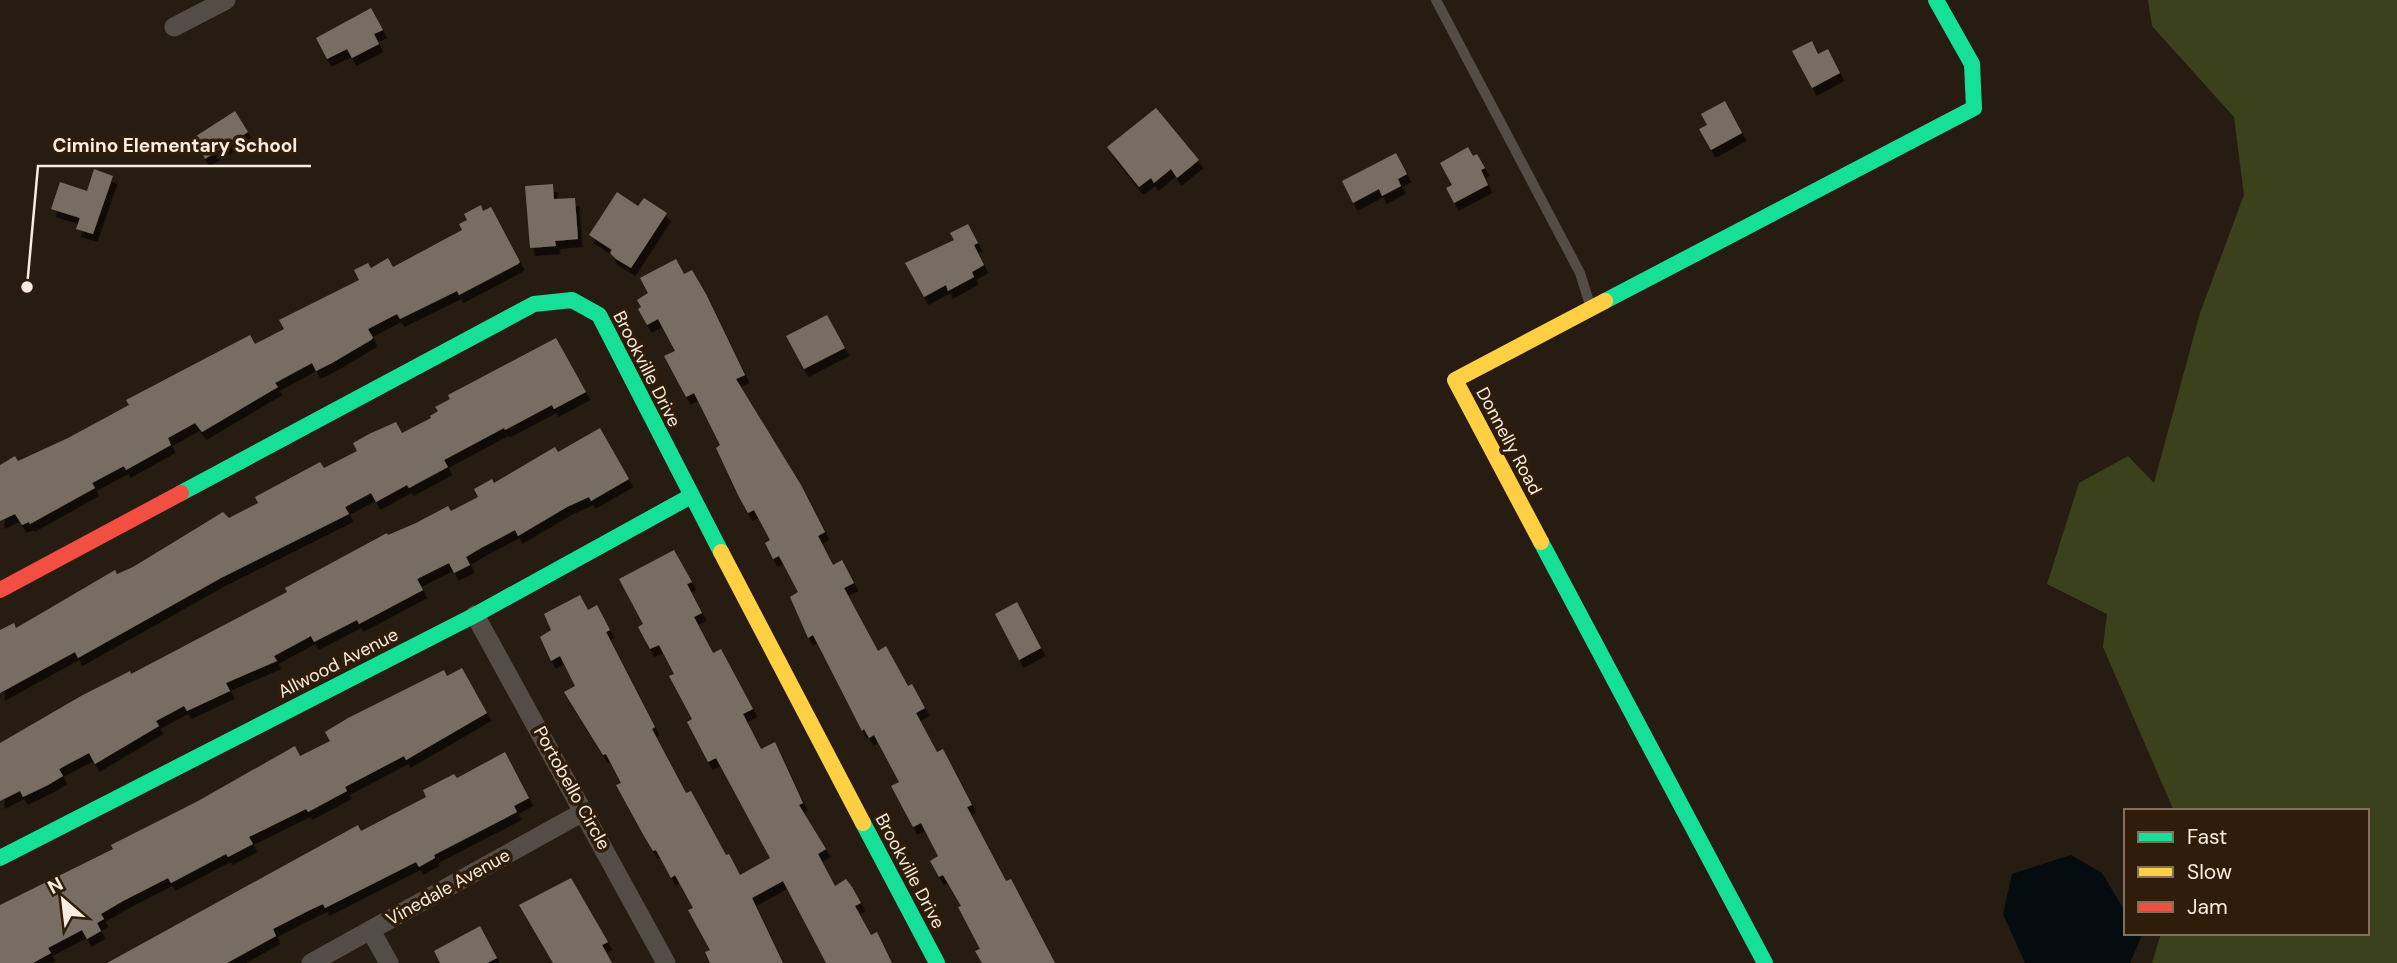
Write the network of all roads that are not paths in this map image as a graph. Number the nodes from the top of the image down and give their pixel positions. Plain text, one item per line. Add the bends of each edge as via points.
1 (226, 0) edge
2 (1436, 0) edge
3 (1936, 0) edge
4 (174, 27) dead end
5 (1591, 309) junction
6 (691, 496) junction
7 (0, 590) edge
8 (475, 615) junction
9 (585, 811) junction
10 (0, 858) edge
11 (371, 930) junction
12 (311, 963) edge
13 (389, 963) edge
14 (666, 963) edge
15 (937, 963) edge
16 (1765, 963) edge

1 - 4 street
2 - 5 lane via 1580,273
3 - 5 street, Donnelly Road via 1972,64 1974,108
5 - 16 street, Donnelly Road via 1455,380
6 - 7 street, Brookville Drive via 599,315 572,300 534,304
6 - 8 street, Allwood Avenue
6 - 15 street, Brookville Drive
8 - 9 street, Portobello Circle
8 - 10 street, Allwood Avenue
9 - 11 street, Vinedale Avenue
9 - 14 street, Portobello Circle
11 - 12 street, Vinedale Avenue
11 - 13 street

